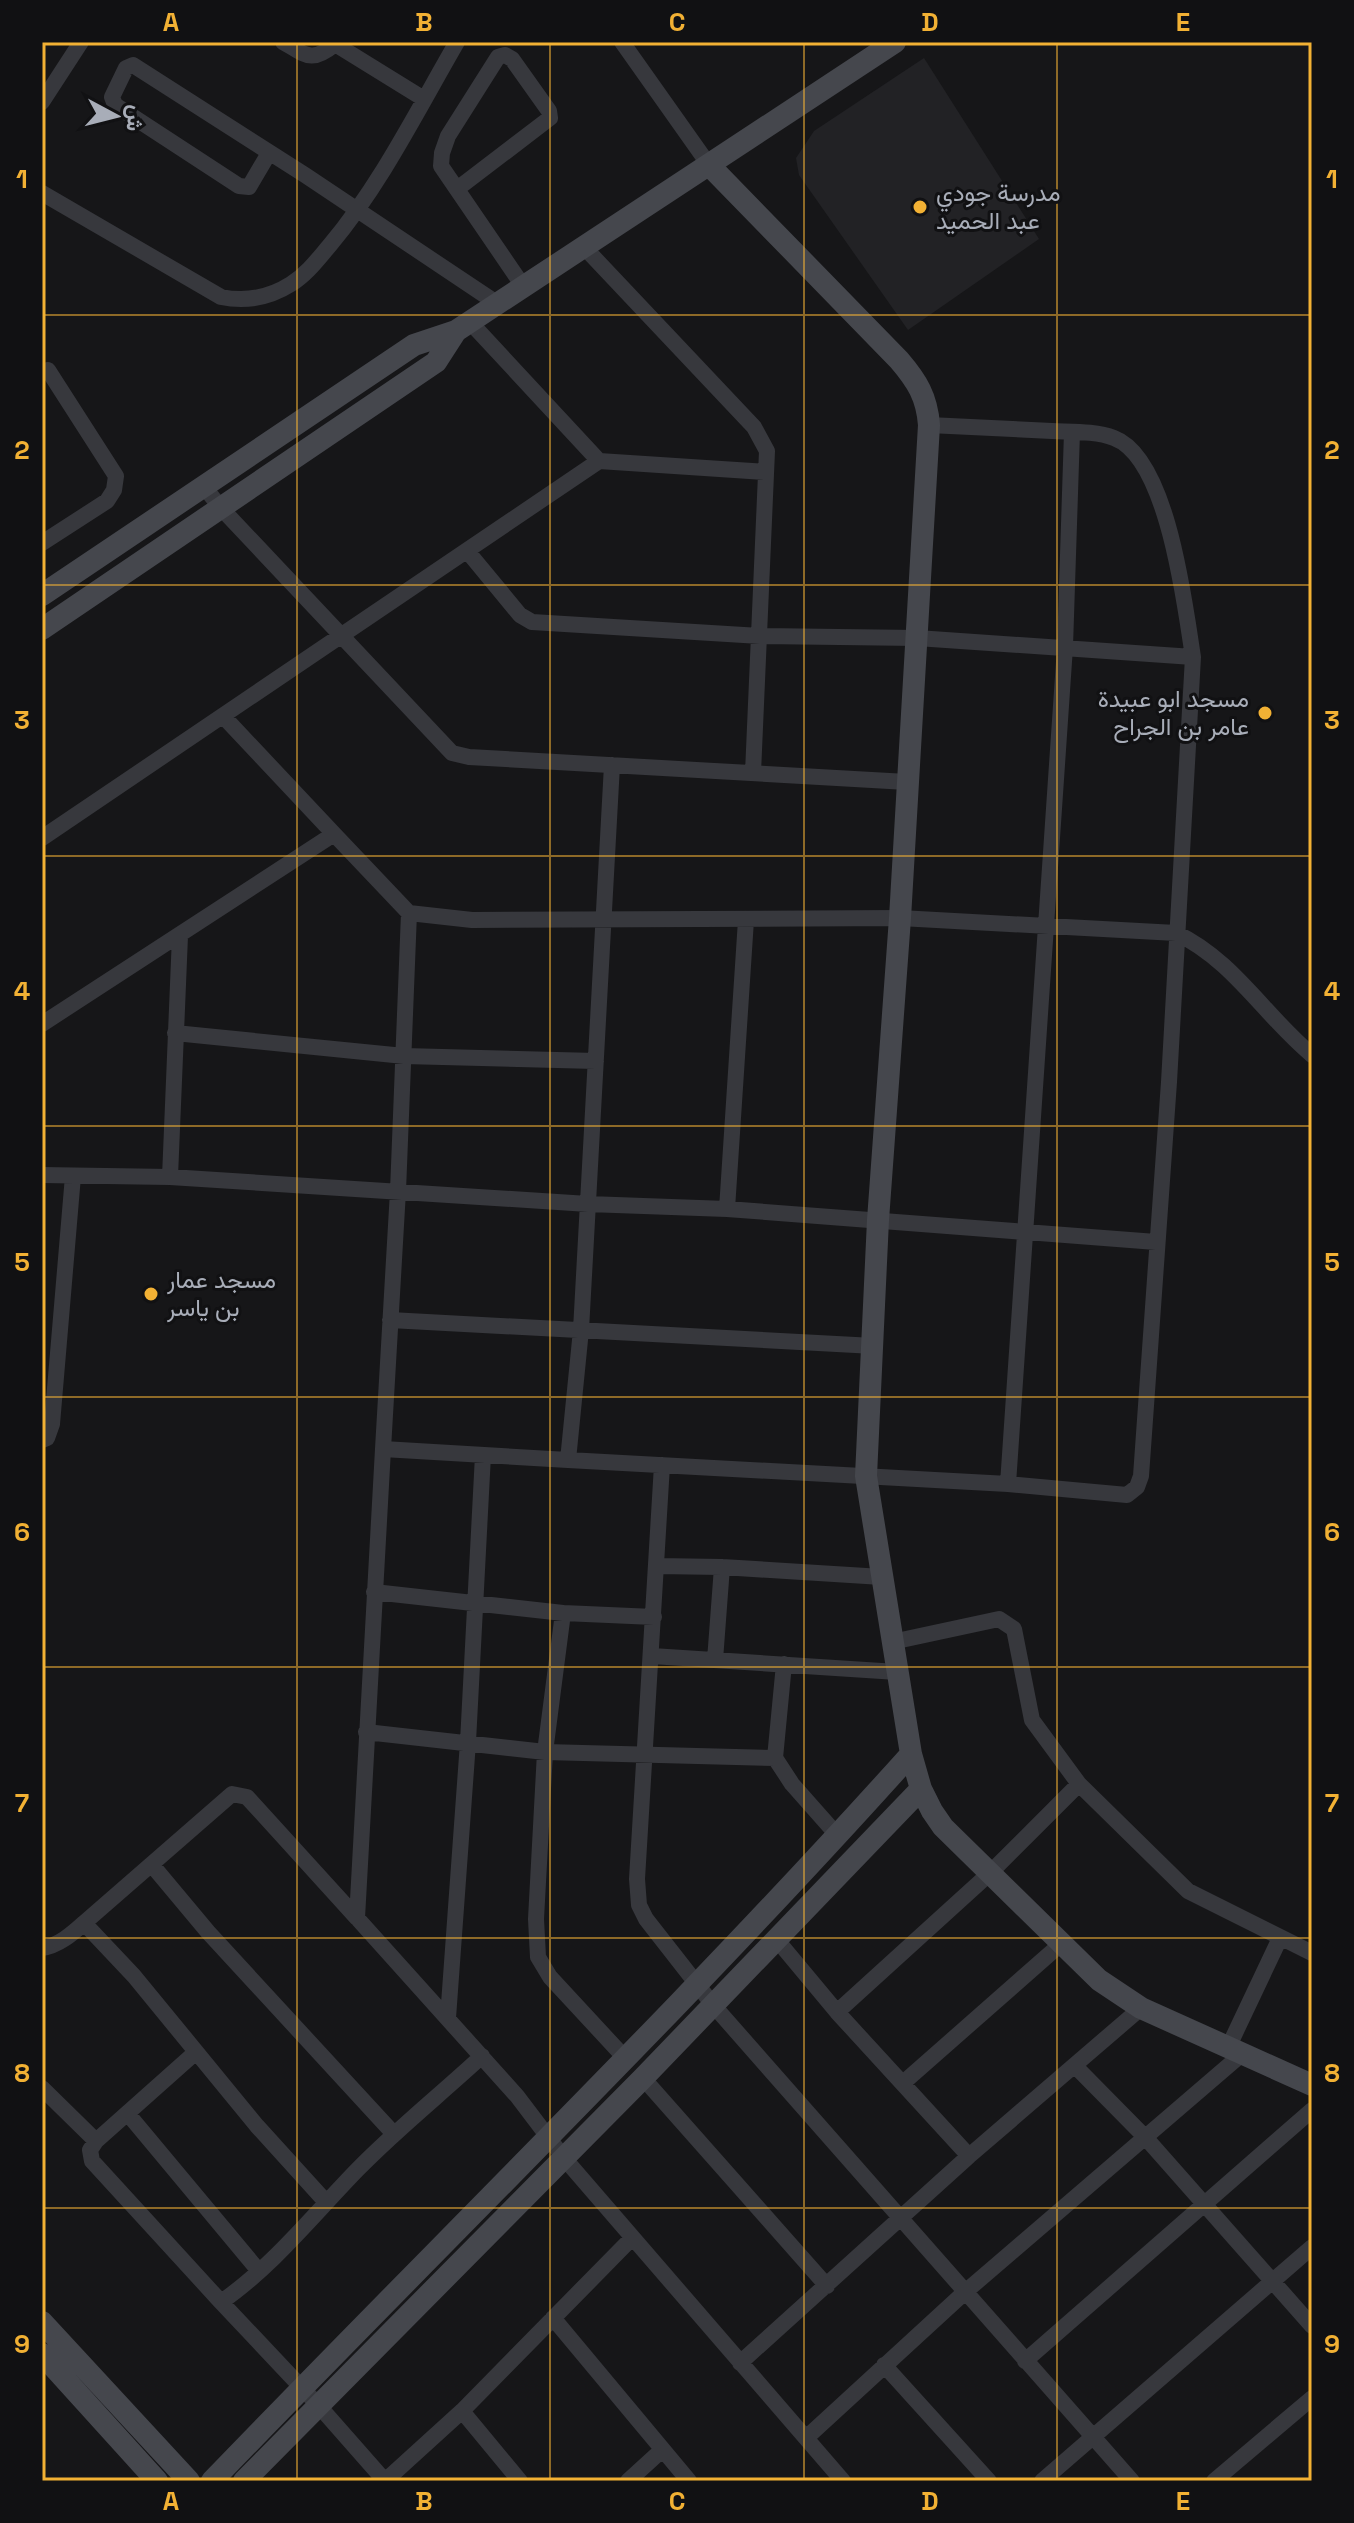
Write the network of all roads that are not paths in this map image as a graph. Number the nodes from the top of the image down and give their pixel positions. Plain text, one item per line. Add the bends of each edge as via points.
1 (81, 42) edge
2 (283, 42) edge
3 (457, 42) edge
4 (622, 42) edge
5 (895, 42) edge
6 (336, 43) edge
7 (424, 99) junction
8 (42, 102) edge
9 (269, 153) junction
10 (709, 165) junction
11 (457, 189) junction
12 (42, 193) edge
13 (359, 211) junction
14 (584, 247) junction
15 (523, 286) junction
16 (498, 304) junction
17 (463, 327) junction
18 (48, 370) dead end
19 (929, 425) junction
20 (1072, 432) junction
21 (599, 461) junction
22 (766, 472) junction
23 (205, 488) junction
24 (221, 508) junction
25 (42, 543) edge
26 (468, 552) junction
27 (42, 595) edge
28 (42, 629) edge
29 (342, 633) junction
30 (760, 636) junction
31 (917, 638) junction
32 (1065, 647) junction
33 (1193, 657) junction
34 (223, 716) junction
35 (612, 765) junction
36 (753, 773) junction
37 (907, 782) junction
38 (334, 834) junction
39 (42, 838) edge
40 (409, 913) junction
41 (900, 918) junction
42 (603, 920) junction
43 (746, 920) junction
44 (1045, 925) junction
45 (1176, 933) junction
46 (180, 936) junction
47 (42, 1024) edge
48 (175, 1033) junction
49 (1312, 1055) edge
50 (404, 1056) junction
51 (596, 1061) junction
52 (42, 1175) edge
53 (73, 1176) junction
54 (170, 1177) junction
55 (398, 1191) junction
56 (588, 1204) junction
57 (727, 1209) junction
58 (878, 1220) junction
59 (1026, 1231) junction
60 (1156, 1242) junction
61 (390, 1320) junction
62 (581, 1330) junction
63 (874, 1346) junction
64 (42, 1440) edge
65 (383, 1449) junction
66 (483, 1455) junction
67 (568, 1460) junction
68 (662, 1465) junction
69 (866, 1476) junction
70 (1008, 1484) junction
71 (657, 1566) junction
72 (722, 1567) junction
73 (882, 1577) junction
74 (374, 1592) junction
75 (476, 1603) junction
76 (563, 1613) junction
77 (654, 1617) junction
78 (892, 1642) junction
79 (652, 1656) junction
80 (715, 1660) junction
81 (784, 1664) junction
82 (897, 1672) junction
83 (366, 1732) junction
84 (468, 1742) junction
85 (545, 1752) junction
86 (644, 1753) junction
87 (911, 1754) junction
88 (775, 1758) junction
89 (1079, 1784) junction
90 (921, 1789) junction
91 (838, 1836) junction
92 (152, 1865) junction
93 (990, 1873) junction
94 (357, 1918) junction
95 (84, 1923) junction
96 (1280, 1938) junction
97 (777, 1940) junction
98 (1062, 1943) junction
99 (42, 1948) edge
100 (1312, 1953) edge
101 (696, 1982) junction
102 (714, 2006) junction
103 (1141, 2008) junction
104 (837, 2012) junction
105 (448, 2018) junction
106 (1235, 2051) junction
107 (196, 2052) junction
108 (482, 2056) junction
109 (625, 2058) junction
110 (1075, 2066) junction
111 (643, 2078) junction
112 (903, 2083) junction
113 (1312, 2085) edge
114 (42, 2088) edge
115 (1312, 2110) edge
116 (128, 2114) junction
117 (394, 2134) junction
118 (1145, 2137) junction
119 (547, 2138) junction
120 (96, 2141) junction
121 (969, 2156) junction
122 (564, 2158) junction
123 (326, 2202) junction
124 (1204, 2204) junction
125 (901, 2217) junction
126 (632, 2238) junction
127 (1312, 2247) edge
128 (258, 2270) junction
129 (1271, 2282) junction
130 (827, 2286) junction
131 (965, 2292) junction
132 (221, 2302) junction
133 (553, 2318) junction
134 (42, 2322) edge
135 (1312, 2326) edge
136 (42, 2354) edge
137 (1025, 2361) junction
138 (740, 2363) junction
139 (884, 2365) junction
140 (302, 2387) junction
141 (1312, 2398) edge
142 (319, 2406) junction
143 (462, 2411) junction
144 (1094, 2437) junction
145 (806, 2438) junction
146 (662, 2450) junction
147 (157, 2481) edge
148 (189, 2481) edge
149 (212, 2481) edge
150 (244, 2481) edge
151 (520, 2481) edge
152 (628, 2481) edge
153 (689, 2481) edge
154 (843, 2481) edge
155 (989, 2481) edge
156 (1042, 2481) edge
157 (1132, 2481) edge
158 (1214, 2481) edge

1 - 8 street
2 - 6 street via 309,57 321,56
3 - 7 street
4 - 10 street
5 - 10 main road
6 - 7 street
7 - 13 street
9 - 9 street via 133,65 126,68 112,97 115,105 239,186 249,187
9 - 13 street
10 - 14 main road
10 - 19 main road via 917,381
11 - 11 street via 550,118 505,55 498,57 448,136 441,166
11 - 15 street
12 - 13 street via 221,297 236,300 266,296 292,284
13 - 16 street
14 - 15 main road
14 - 22 street via 754,427 767,451
15 - 16 main road
16 - 17 main road
17 - 21 street
17 - 23 main road via 414,345
17 - 24 main road via 436,362
18 - 25 street via 116,476 107,501
19 - 20 street
19 - 31 main road
20 - 32 street
20 - 33 street via 1113,437 1128,447 1157,491 1169,523
21 - 22 street
21 - 26 street
22 - 30 street
23 - 24 street
23 - 27 main road
24 - 28 main road
24 - 29 street
26 - 29 street
26 - 30 street via 520,615 532,622
29 - 34 street
29 - 35 street via 452,753
30 - 31 street
30 - 36 street
31 - 32 street
31 - 37 main road
32 - 33 street
32 - 44 street
33 - 45 street
34 - 38 street
34 - 39 street
35 - 36 street
35 - 42 street
36 - 37 street
37 - 41 main road
38 - 40 street
38 - 46 street
40 - 42 street via 472,920
40 - 50 street
41 - 43 street
41 - 44 street
41 - 58 main road
42 - 43 street
42 - 51 street
43 - 57 street
44 - 45 street
44 - 59 street
45 - 49 street via 1200,944 1233,972
45 - 60 street
46 - 47 street
46 - 48 street
48 - 50 street
48 - 54 street
50 - 51 street
50 - 55 street
51 - 56 street
52 - 53 street
53 - 54 street
53 - 64 street via 52,1424
54 - 55 street
55 - 56 street
55 - 61 street
56 - 57 street
56 - 62 street
57 - 58 street
58 - 59 street
58 - 63 main road
59 - 60 street
59 - 70 street
60 - 70 street via 1137,1487 1127,1495
61 - 62 street
61 - 65 street
62 - 63 street
62 - 67 street
63 - 69 main road
65 - 66 street
65 - 74 street
66 - 67 street
66 - 75 street
67 - 68 street
68 - 69 street
68 - 71 street
69 - 70 street
69 - 73 main road
71 - 72 street
71 - 77 street
72 - 73 street
72 - 80 street
73 - 78 main road
74 - 75 street
74 - 83 street
75 - 76 street
75 - 84 street
76 - 77 street
76 - 85 street
77 - 79 street
78 - 82 main road
78 - 89 street via 999,1619 1006,1622 1014,1629 1032,1720
79 - 80 street
79 - 86 street
80 - 81 street
81 - 82 street
81 - 88 street
82 - 87 main road
83 - 84 street
83 - 94 street
84 - 85 street
84 - 105 street
85 - 86 street
85 - 109 street via 538,1957
86 - 88 street
86 - 101 street via 639,1905
87 - 90 main road
87 - 91 main road
88 - 91 street
89 - 93 street
89 - 96 street via 1188,1891
90 - 93 main road via 943,1827
90 - 97 main road
91 - 101 main road
92 - 94 street via 232,1794 240,1794
92 - 95 street
92 - 117 street
93 - 98 main road
93 - 104 street
94 - 105 street
95 - 99 street via 70,1936
95 - 107 street
96 - 100 street
96 - 106 street
97 - 102 main road
97 - 104 street
98 - 103 main road via 1099,1980
98 - 112 street
101 - 102 street
101 - 109 main road
102 - 111 main road
102 - 125 street
103 - 106 main road
103 - 110 street
104 - 112 street
105 - 108 street
106 - 113 main road
106 - 118 street
107 - 116 street
107 - 123 street
108 - 117 street
108 - 119 street
109 - 119 main road
110 - 118 street
110 - 121 street
111 - 122 main road
111 - 130 street
112 - 121 street
114 - 120 street
115 - 124 street
116 - 120 street
116 - 128 street
117 - 123 street
118 - 124 street
118 - 131 street
119 - 122 street
119 - 140 main road
120 - 132 street via 90,2150 92,2161
121 - 125 street
122 - 126 street
122 - 142 main road
123 - 128 street
124 - 129 street
124 - 137 street
125 - 130 street
125 - 131 street
126 - 133 street
126 - 138 street
127 - 129 street
128 - 132 street
129 - 135 street
129 - 144 street
130 - 138 street
131 - 137 street
131 - 139 street
132 - 140 street
133 - 143 street
133 - 146 street
134 - 148 main road
136 - 147 main road
137 - 144 street
138 - 145 street
139 - 145 street
139 - 155 street
140 - 142 street
140 - 149 main road
141 - 158 street
142 - 143 street via 385,2481
142 - 150 main road
143 - 151 street
144 - 156 street
144 - 157 street
145 - 154 street
146 - 152 street
146 - 153 street

